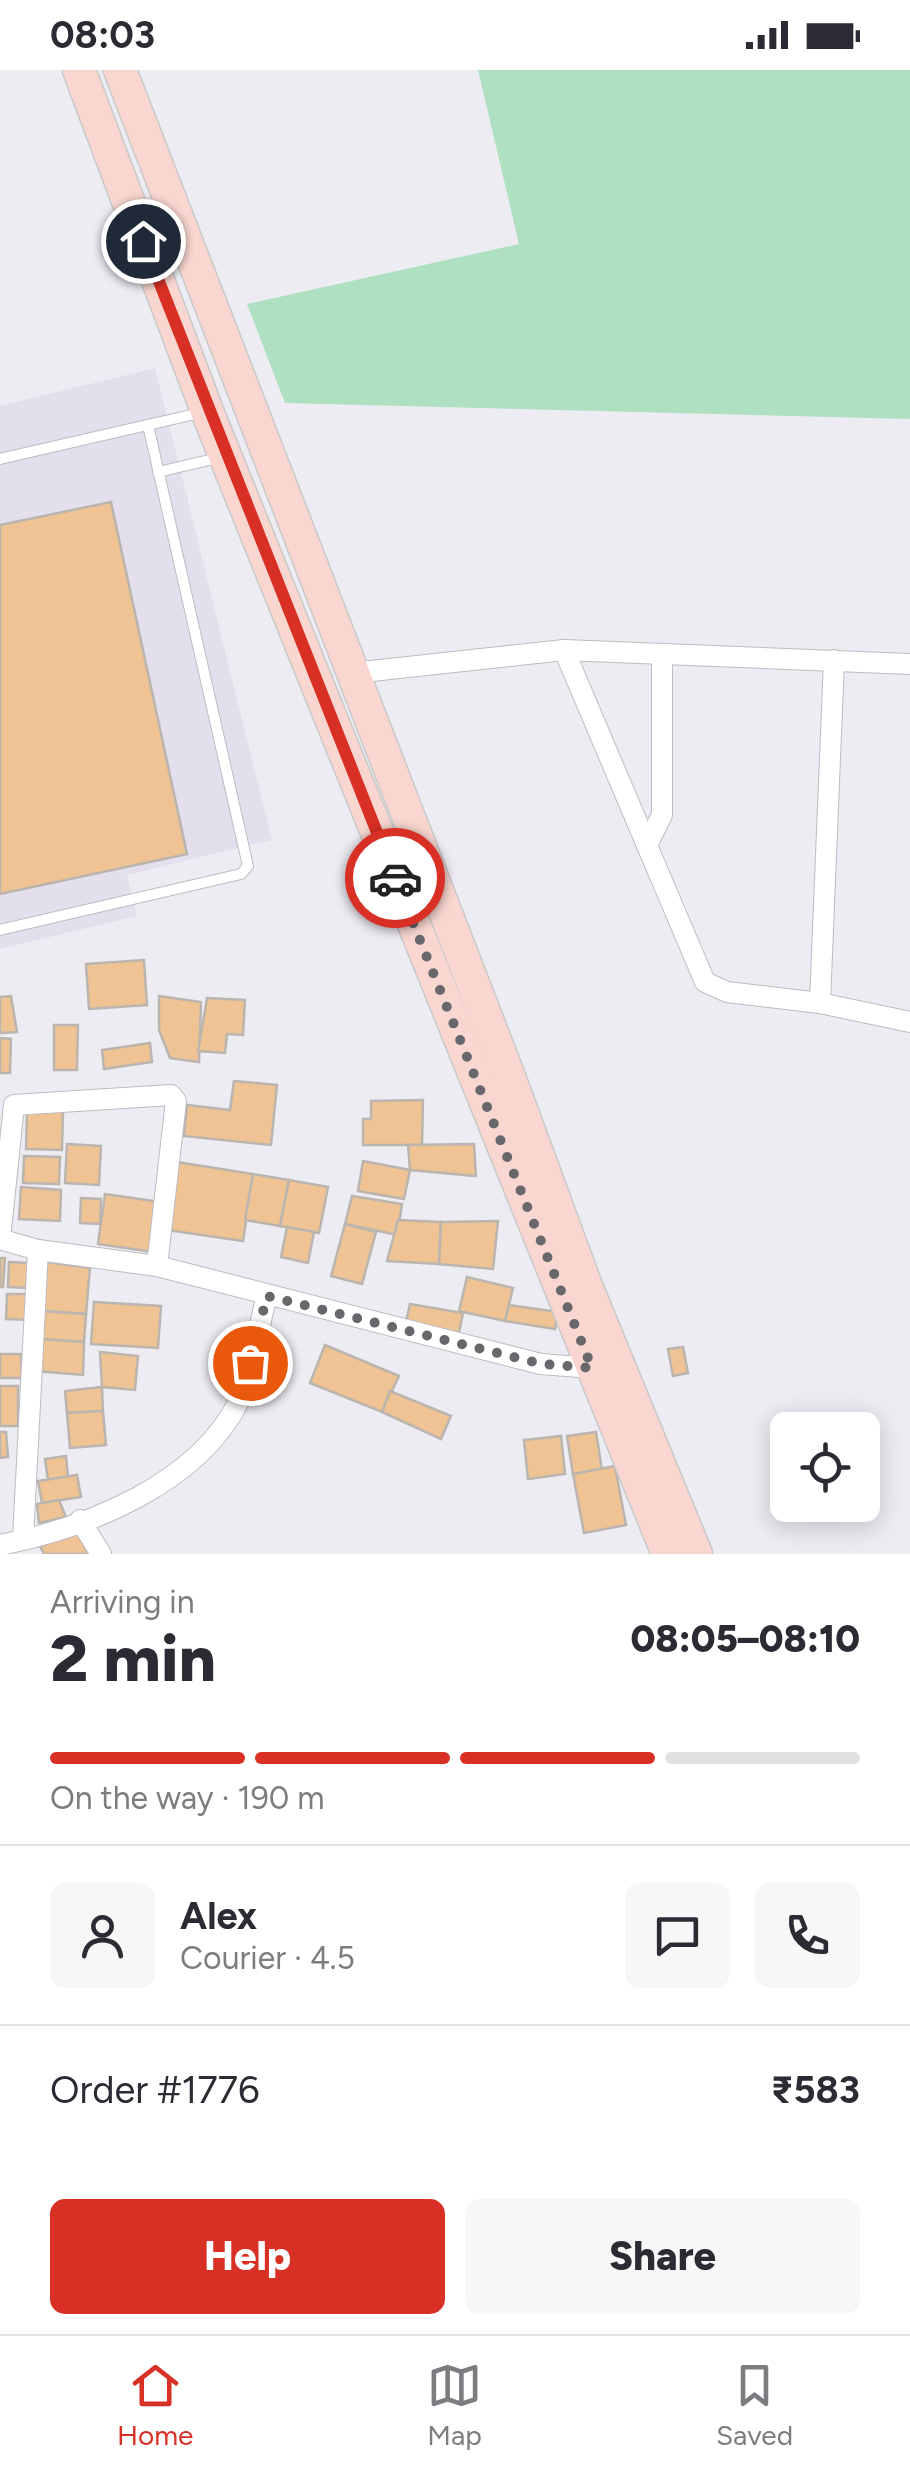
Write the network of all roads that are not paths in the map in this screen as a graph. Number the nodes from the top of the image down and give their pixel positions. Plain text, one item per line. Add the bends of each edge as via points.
1 (78, 70) edge
2 (120, 70) edge
3 (208, 411) junction
4 (148, 425) junction
5 (228, 456) junction
6 (0, 458) edge
7 (158, 472) junction
8 (564, 650) junction
9 (662, 656) junction
10 (834, 660) junction
11 (910, 664) edge
12 (353, 672) junction
13 (647, 845) junction
14 (0, 930) edge
15 (820, 1003) junction
16 (910, 1022) edge
17 (7, 1105) edge
18 (38, 1250) junction
19 (157, 1266) junction
20 (267, 1296) junction
21 (592, 1368) junction
22 (80, 1520) junction
23 (23, 1539) junction
24 (0, 1545) edge
25 (101, 1554) edge
26 (668, 1554) edge
27 (696, 1554) edge

1 - 3 main road
2 - 12 main road
3 - 4 lane
3 - 5 main road
4 - 6 lane
4 - 7 lane
5 - 7 lane
5 - 21 main road
7 - 14 lane via 248,866 241,874
8 - 9 street
8 - 12 street
8 - 13 street
9 - 10 street
9 - 13 street via 662,815
10 - 11 street
10 - 15 street
12 - 27 main road via 586,1286
13 - 15 street via 697,972 709,986
15 - 16 street
17 - 18 street via 0,1239
17 - 19 street via 172,1095
18 - 19 street
18 - 23 street
19 - 20 street
20 - 21 street via 542,1364
20 - 22 street via 240,1399 213,1444 164,1482
21 - 26 main road
22 - 23 street
22 - 25 street
23 - 24 street

